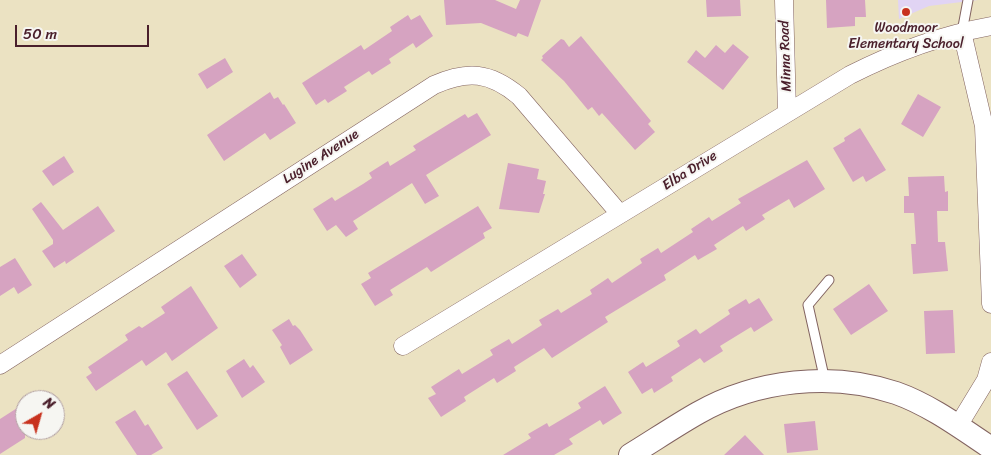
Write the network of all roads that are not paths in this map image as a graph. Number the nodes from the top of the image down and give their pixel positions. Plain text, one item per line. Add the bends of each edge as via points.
1 (784, 0) edge
2 (968, 0) edge
3 (991, 26) edge
4 (962, 32) junction
5 (787, 112) junction
6 (620, 214) junction
7 (829, 280) dead end
8 (991, 304) edge
9 (403, 346) dead end
10 (991, 362) edge
11 (0, 365) edge
12 (825, 382) junction
13 (958, 426) junction
14 (991, 448) edge
15 (630, 455) edge

1 - 5 street, Minna Road
2 - 4 lane
3 - 4 street, Elba Drive
4 - 5 street, Elba Drive via 888,55
4 - 8 street via 984,126
5 - 6 street, Elba Drive
6 - 9 street, Elba Drive
6 - 11 street, Lugine Avenue via 519,96 505,85 473,74 454,76 434,85
7 - 12 lane via 808,305
10 - 13 street via 986,380
12 - 13 street via 861,384 897,393
12 - 15 street via 778,384 738,395 699,412
13 - 14 street

